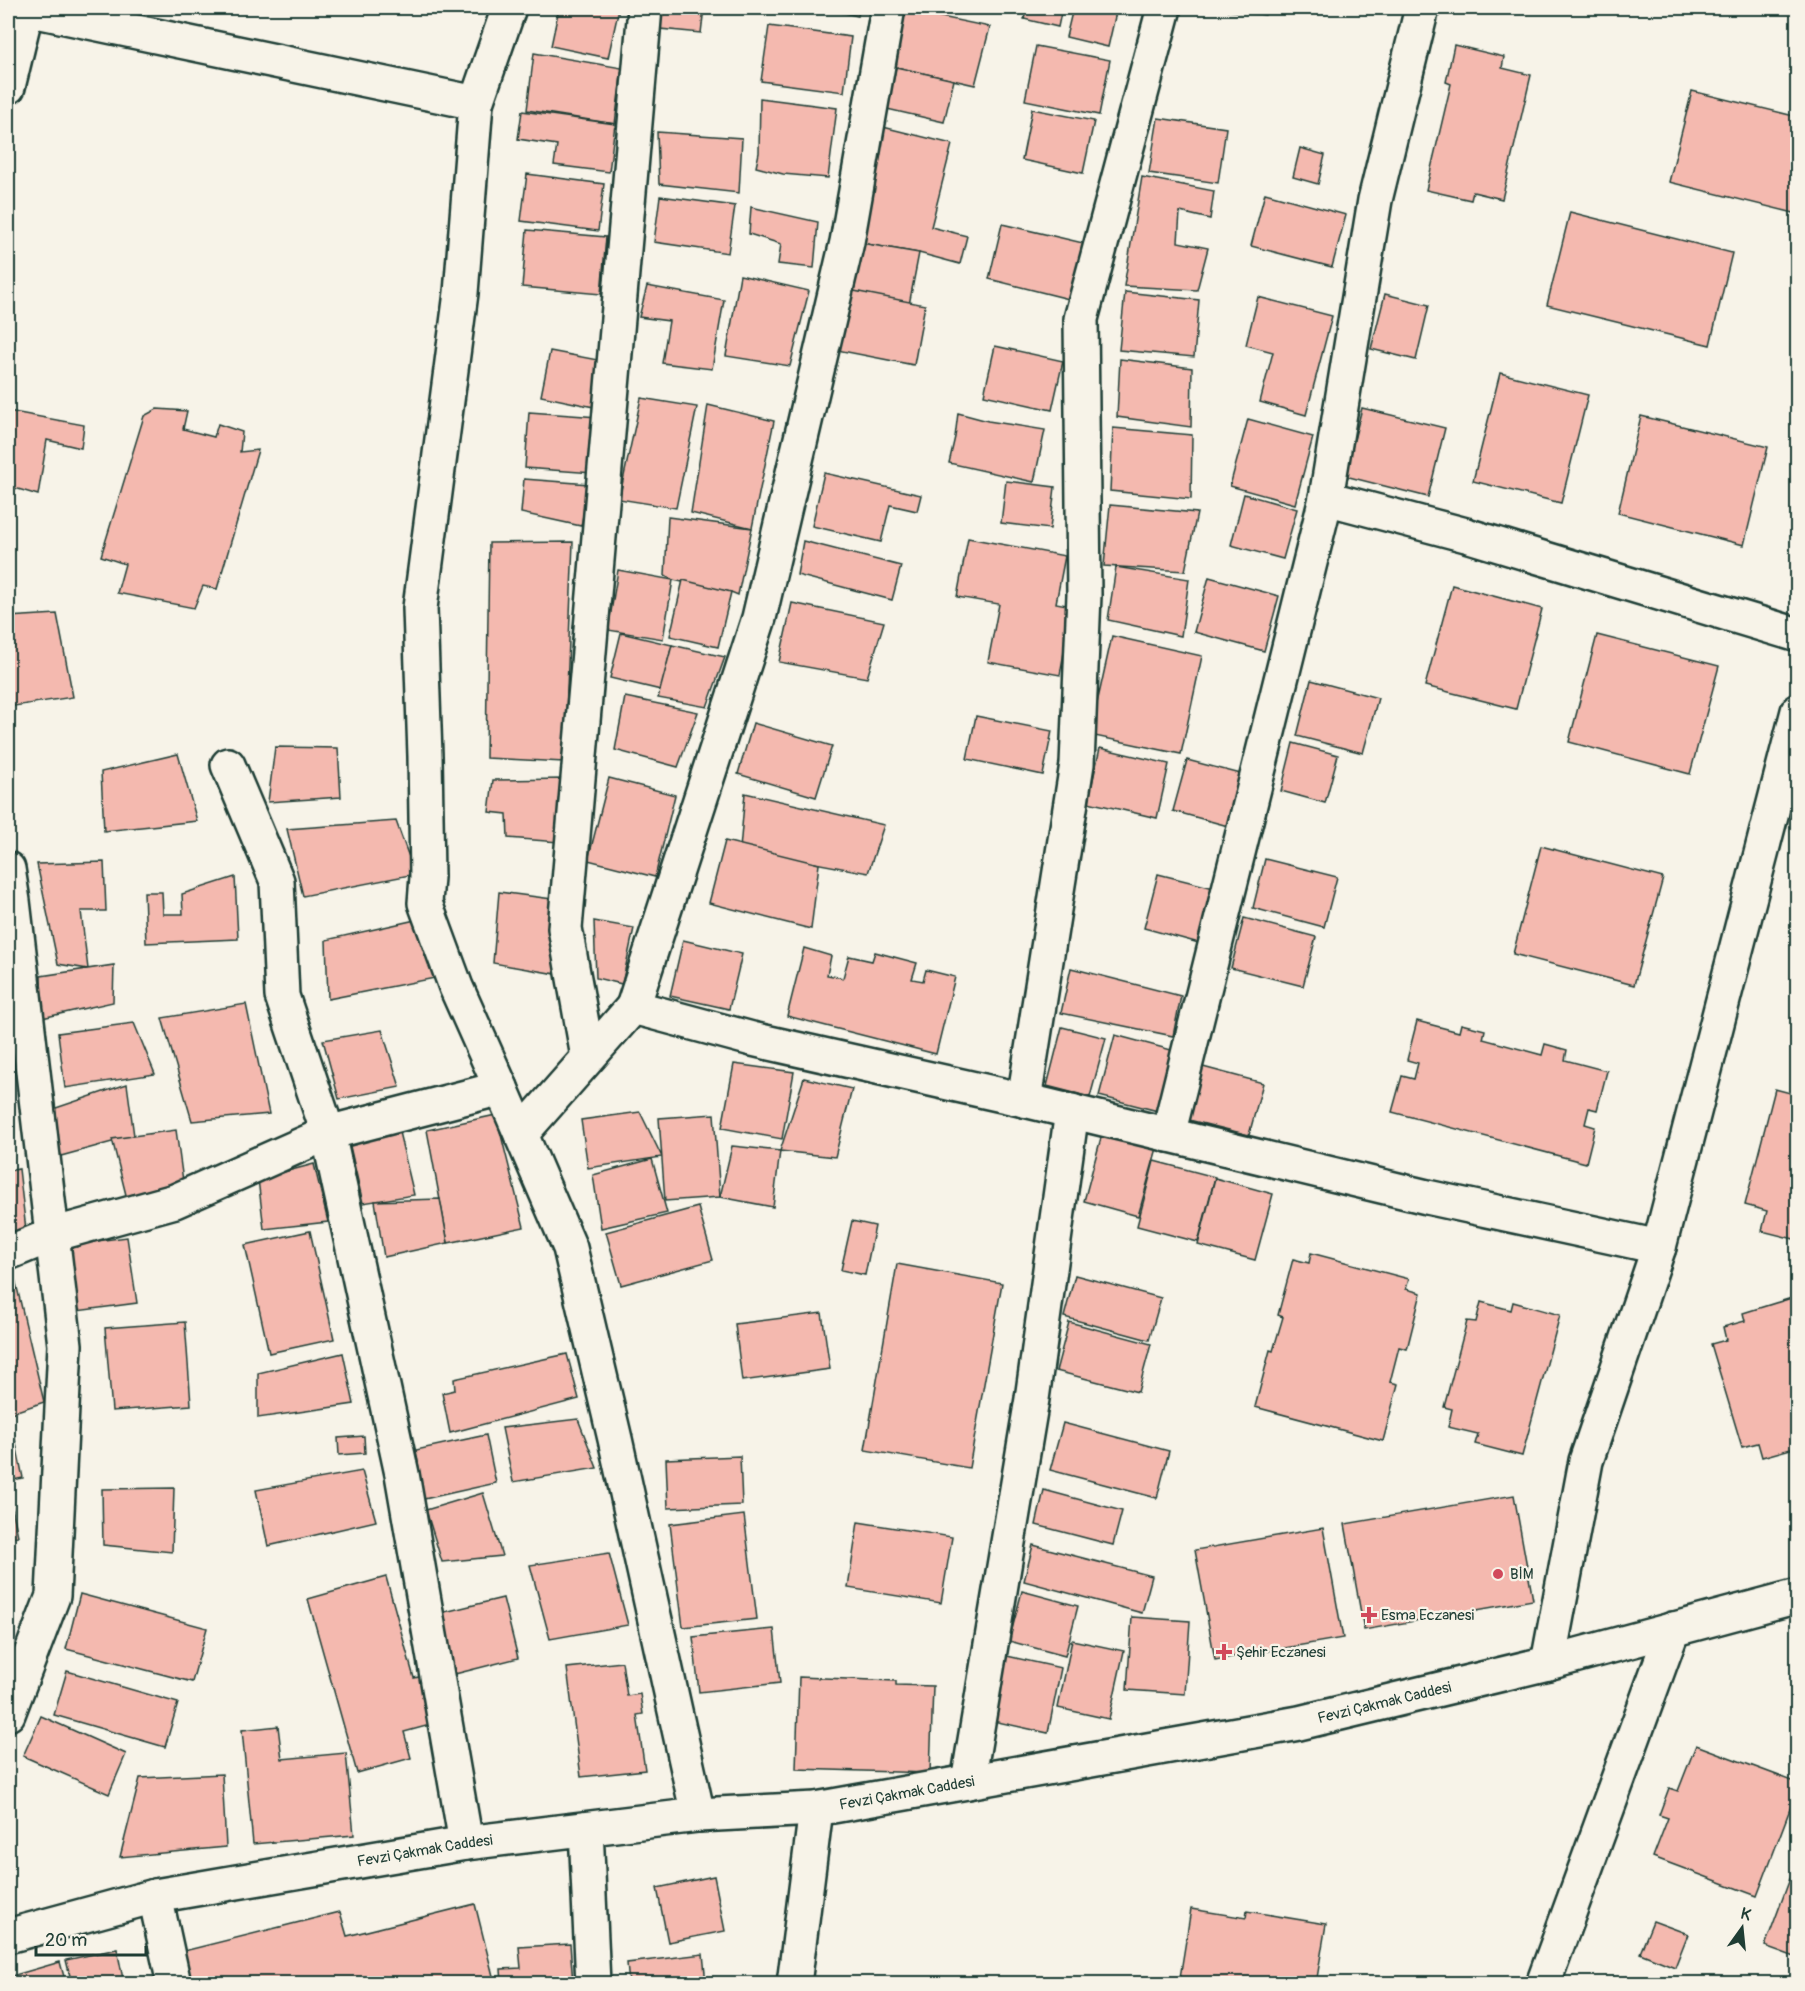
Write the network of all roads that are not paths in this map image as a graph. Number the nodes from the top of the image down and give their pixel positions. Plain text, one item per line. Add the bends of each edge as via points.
1 (27, 8) edge
2 (510, 8) edge
3 (645, 8) edge
4 (888, 8) edge
5 (1164, 8) edge
6 (1422, 8) edge
7 (8, 87) edge
8 (476, 103) junction
9 (1326, 498) junction
10 (1797, 635) edge
11 (1797, 711) edge
12 (228, 765) dead end
13 (8, 869) edge
14 (12, 932) edge
15 (633, 1007) junction
16 (588, 1058) junction
17 (501, 1088) junction
18 (1024, 1100) junction
19 (1072, 1111) junction
20 (328, 1133) junction
21 (521, 1134) junction
22 (1168, 1135) junction
23 (52, 1235) junction
24 (1659, 1247) junction
25 (8, 1253) edge
26 (1797, 1596) edge
27 (1673, 1629) junction
28 (1548, 1663) junction
29 (8, 1714) edge
30 (968, 1782) junction
31 (816, 1809) junction
32 (698, 1815) junction
33 (586, 1829) junction
34 (466, 1843) junction
35 (155, 1896) junction
36 (8, 1936) edge
37 (174, 1983) edge
38 (593, 1983) edge
39 (794, 1983) edge
40 (1543, 1983) edge

1 - 7 street
1 - 8 street
2 - 8 street
3 - 16 street via 565,928
4 - 15 street via 847,242 759,618
5 - 18 street via 1081,319 1084,595 1077,764
6 - 9 street via 1375,200
8 - 17 street via 461,293 420,608 425,903 456,987
9 - 10 street via 1466,535
9 - 22 street
11 - 24 street
12 - 20 street via 277,881 282,996
13 - 14 street
14 - 23 street
15 - 16 street
15 - 18 street via 752,1039
16 - 21 street
17 - 20 street
17 - 21 street
18 - 19 street
19 - 22 street
19 - 30 street via 1032,1399
20 - 23 street via 175,1201
20 - 34 street via 402,1474
21 - 32 street via 570,1248
22 - 24 street
23 - 25 street
23 - 29 street via 65,1345 53,1596
24 - 28 street via 1586,1461
26 - 27 street, Fevzi Çakmak Caddesi
27 - 28 street, Fevzi Çakmak Caddesi
27 - 40 street
28 - 30 street, Fevzi Çakmak Caddesi via 1299,1723
30 - 31 street, Fevzi Çakmak Caddesi
31 - 32 street, Fevzi Çakmak Caddesi
31 - 39 street
32 - 33 street, Fevzi Çakmak Caddesi
33 - 34 street, Fevzi Çakmak Caddesi
33 - 38 street
34 - 35 street, Fevzi Çakmak Caddesi
35 - 36 street, Fevzi Çakmak Caddesi
35 - 37 street

